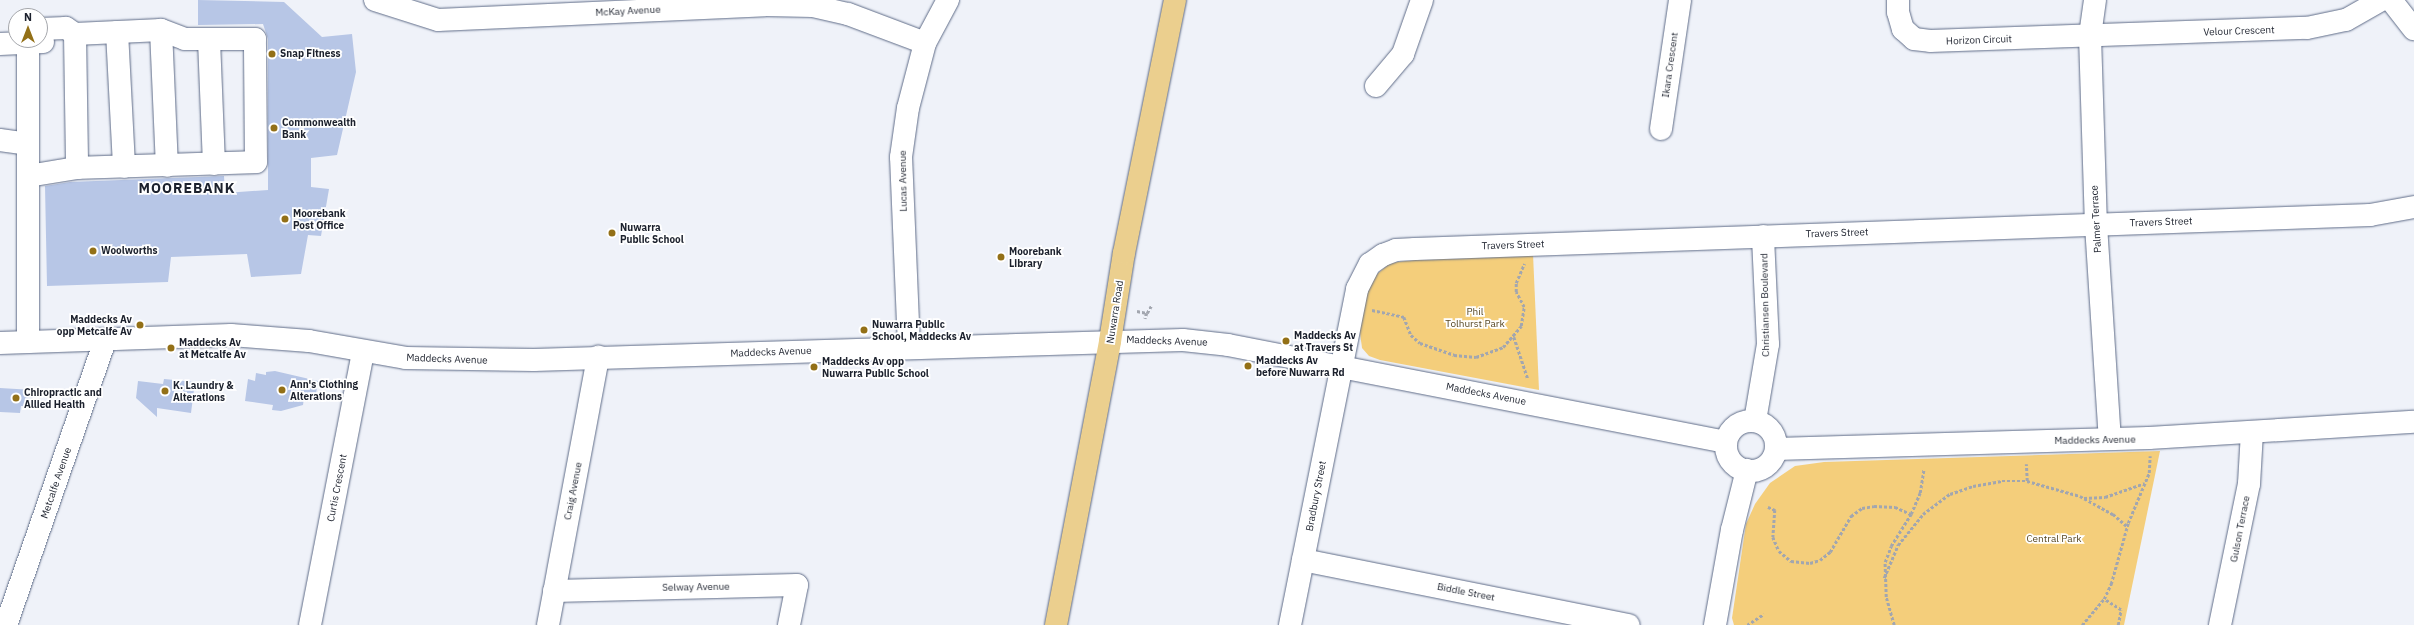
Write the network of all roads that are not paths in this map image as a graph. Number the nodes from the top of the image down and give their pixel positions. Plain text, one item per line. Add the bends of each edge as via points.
1 (375, 0) edge
2 (948, 0) edge
3 (1175, 0) edge
4 (1422, 0) edge
5 (1680, 0) edge
6 (1898, 0) edge
7 (2095, 0) edge
8 (2381, 0) edge
9 (2391, 0) edge
10 (2414, 29) edge
11 (161, 30) junction
12 (48, 31) edge
13 (117, 32) junction
14 (74, 34) junction
15 (2090, 36) junction
16 (209, 40) junction
17 (926, 43) junction
18 (28, 48) edge
19 (1376, 86) dead end
20 (1661, 129) dead end
21 (0, 140) edge
22 (28, 144) junction
23 (214, 164) junction
24 (168, 166) junction
25 (124, 167) junction
26 (77, 168) junction
27 (28, 176) junction
28 (2414, 207) edge
29 (2096, 224) junction
30 (1763, 236) junction
31 (105, 340) junction
32 (1110, 340) junction
33 (32, 342) junction
34 (0, 343) edge
35 (910, 347) junction
36 (363, 352) junction
37 (598, 358) junction
38 (1341, 367) junction
39 (1755, 421) junction
40 (2414, 422) edge
41 (2252, 432) junction
42 (2110, 439) junction
43 (1726, 442) junction
44 (1776, 450) junction
45 (1747, 470) junction
46 (1303, 560) junction
47 (554, 591) junction
48 (6, 625) edge
49 (310, 625) edge
50 (548, 625) edge
51 (789, 625) edge
52 (1056, 625) edge
53 (1290, 625) edge
54 (1629, 625) edge
55 (1715, 625) edge
56 (2220, 625) edge

1 - 17 street, McKay Avenue via 438,20 757,5 813,6 848,14
2 - 17 street, Lucas Avenue
3 - 32 main road, Nuwarra Road via 1124,253
4 - 19 street via 1404,54
5 - 20 street, Ikara Crescent
6 - 15 street, Horizon Circuit via 1899,21 1903,29 1908,35 1921,41
7 - 15 street, Palmer Terrace
8 - 15 street, Velour Crescent via 2363,13 2327,26
9 - 10 street
11 - 13 street
11 - 16 street via 185,39
11 - 24 street
12 - 14 street via 66,28
13 - 14 street
13 - 25 street
14 - 26 street
15 - 29 street, Palmer Terrace
16 - 23 street
16 - 23 street via 255,39 256,162
17 - 35 street, Lucas Avenue via 908,108 901,156
18 - 22 street
21 - 22 street
22 - 27 street
23 - 24 street
24 - 25 street
25 - 26 street
26 - 27 street
27 - 33 street via 30,269 33,278
28 - 29 street, Travers Street via 2370,215
29 - 30 street, Travers Street
29 - 42 street, Palmer Terrace
30 - 38 street, Travers Street via 1396,250 1370,264 1362,276
30 - 39 street, Christiansen Boulevard via 1768,344
31 - 33 street, Maddecks Avenue
31 - 36 street, Maddecks Avenue via 267,336
31 - 48 street, Metcalfe Avenue
32 - 35 street, Maddecks Avenue
32 - 38 street, Maddecks Avenue via 1206,342
32 - 52 main road, Nuwarra Road
33 - 34 street, Maddecks Avenue
35 - 37 street, Maddecks Avenue
36 - 37 street, Maddecks Avenue via 406,358 452,360
36 - 49 street, Curtis Crescent
37 - 47 street, Craig Avenue
38 - 43 street, Maddecks Avenue
38 - 46 street, Bradbury Street
39 - 43 street via 1740,423
39 - 44 street via 1769,428
40 - 41 street, Maddecks Avenue
41 - 42 street, Maddecks Avenue
41 - 56 street, Gulson Terrace via 2249,484
42 - 44 street, Maddecks Avenue
43 - 45 street via 1729,458
44 - 45 street via 1774,456 1763,467
45 - 55 street via 1732,530
46 - 53 street, Bradbury Street
46 - 54 street, Biddle Street
47 - 50 street, Craig Avenue
47 - 51 street, Selway Avenue via 797,585

